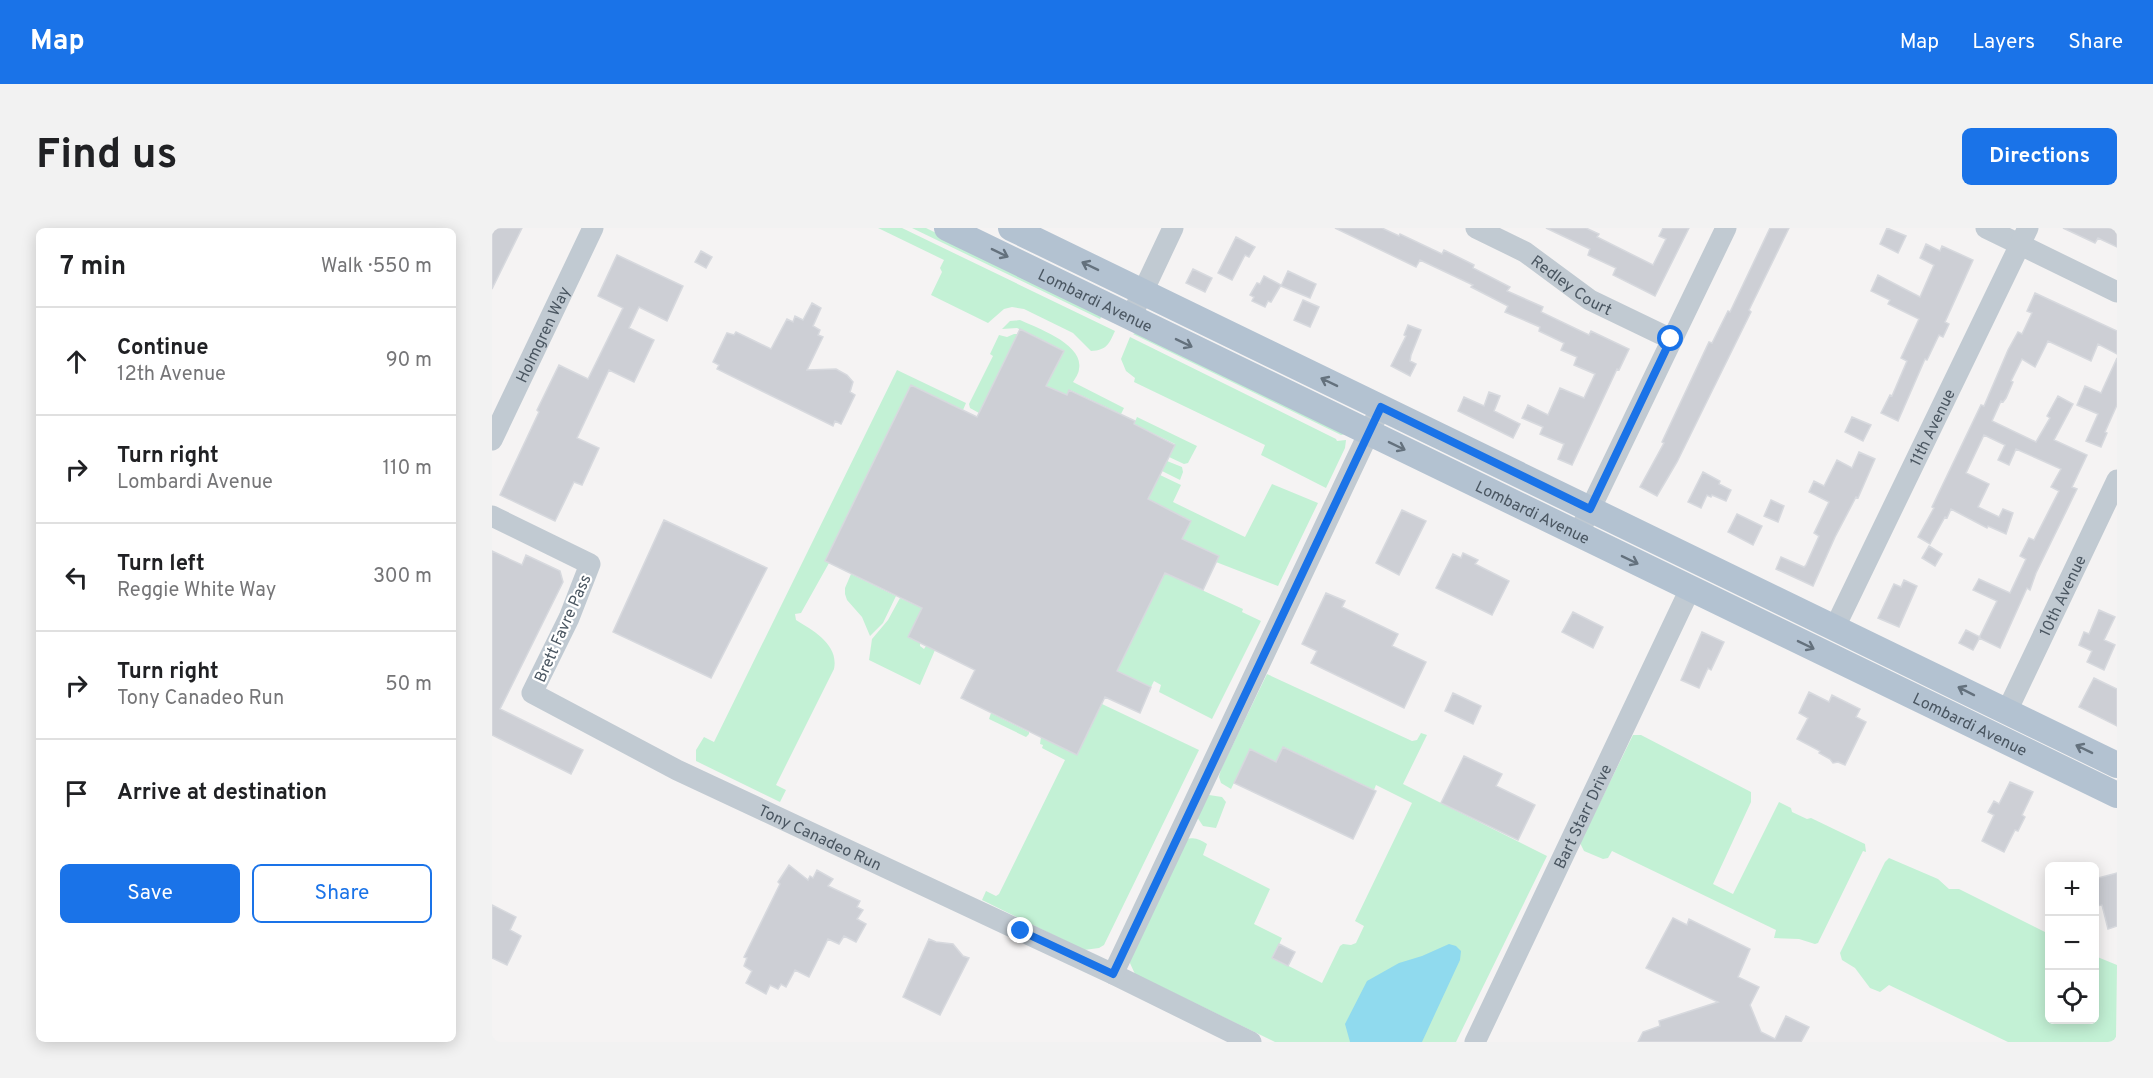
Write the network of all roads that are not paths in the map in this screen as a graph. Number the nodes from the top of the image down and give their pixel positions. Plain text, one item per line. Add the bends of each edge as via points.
1 (593, 228) edge
2 (947, 228) edge
3 (1011, 228) edge
4 (1173, 228) edge
5 (1476, 228) edge
6 (1726, 228) edge
7 (1986, 228) edge
8 (2024, 236) edge
9 (1143, 292) junction
10 (2117, 292) edge
11 (1131, 317) junction
12 (1671, 339) junction
13 (1381, 407) junction
14 (1369, 433) junction
15 (492, 440) edge
16 (2117, 480) edge
17 (1590, 509) junction
18 (492, 516) edge
19 (1578, 534) junction
20 (1742, 583) junction
21 (1690, 589) junction
22 (1835, 627) junction
23 (532, 693) joint
24 (2007, 711) junction
25 (2117, 765) edge
26 (2117, 795) edge
27 (1113, 974) junction
28 (1251, 1042) edge
29 (1475, 1042) edge

1 - 15 street, Holmgren Way
2 -> 11 main road, Lombardi Avenue
9 -> 3 main road, Lombardi Avenue
4 - 9 street
5 - 12 street, Redley Court via 1526,252 1590,300
6 - 12 street
7 - 8 street
8 - 10 street
8 - 22 street, 11th Avenue
9 - 11 street
13 -> 9 main road, Lombardi Avenue
11 -> 14 main road, Lombardi Avenue
12 - 17 street
13 - 14 street
13 - 17 main road, Lombardi Avenue
14 -> 19 main road, Lombardi Avenue
14 - 27 street
16 - 24 street, 10th Avenue
17 - 19 street
17 - 20 main road, Lombardi Avenue
18 - 23 street, Brett Favre Pass via 590,564
19 -> 21 main road, Lombardi Avenue
20 - 21 main road via 1731,587 1700,577
20 - 22 main road, Lombardi Avenue
21 -> 26 main road, Lombardi Avenue
21 - 29 street, Bart Starr Drive
24 -> 22 main road, Lombardi Avenue
23 - 27 street, Tony Canadeo Run via 677,770
25 -> 24 main road, Lombardi Avenue
27 - 28 street, Tony Canadeo Run

